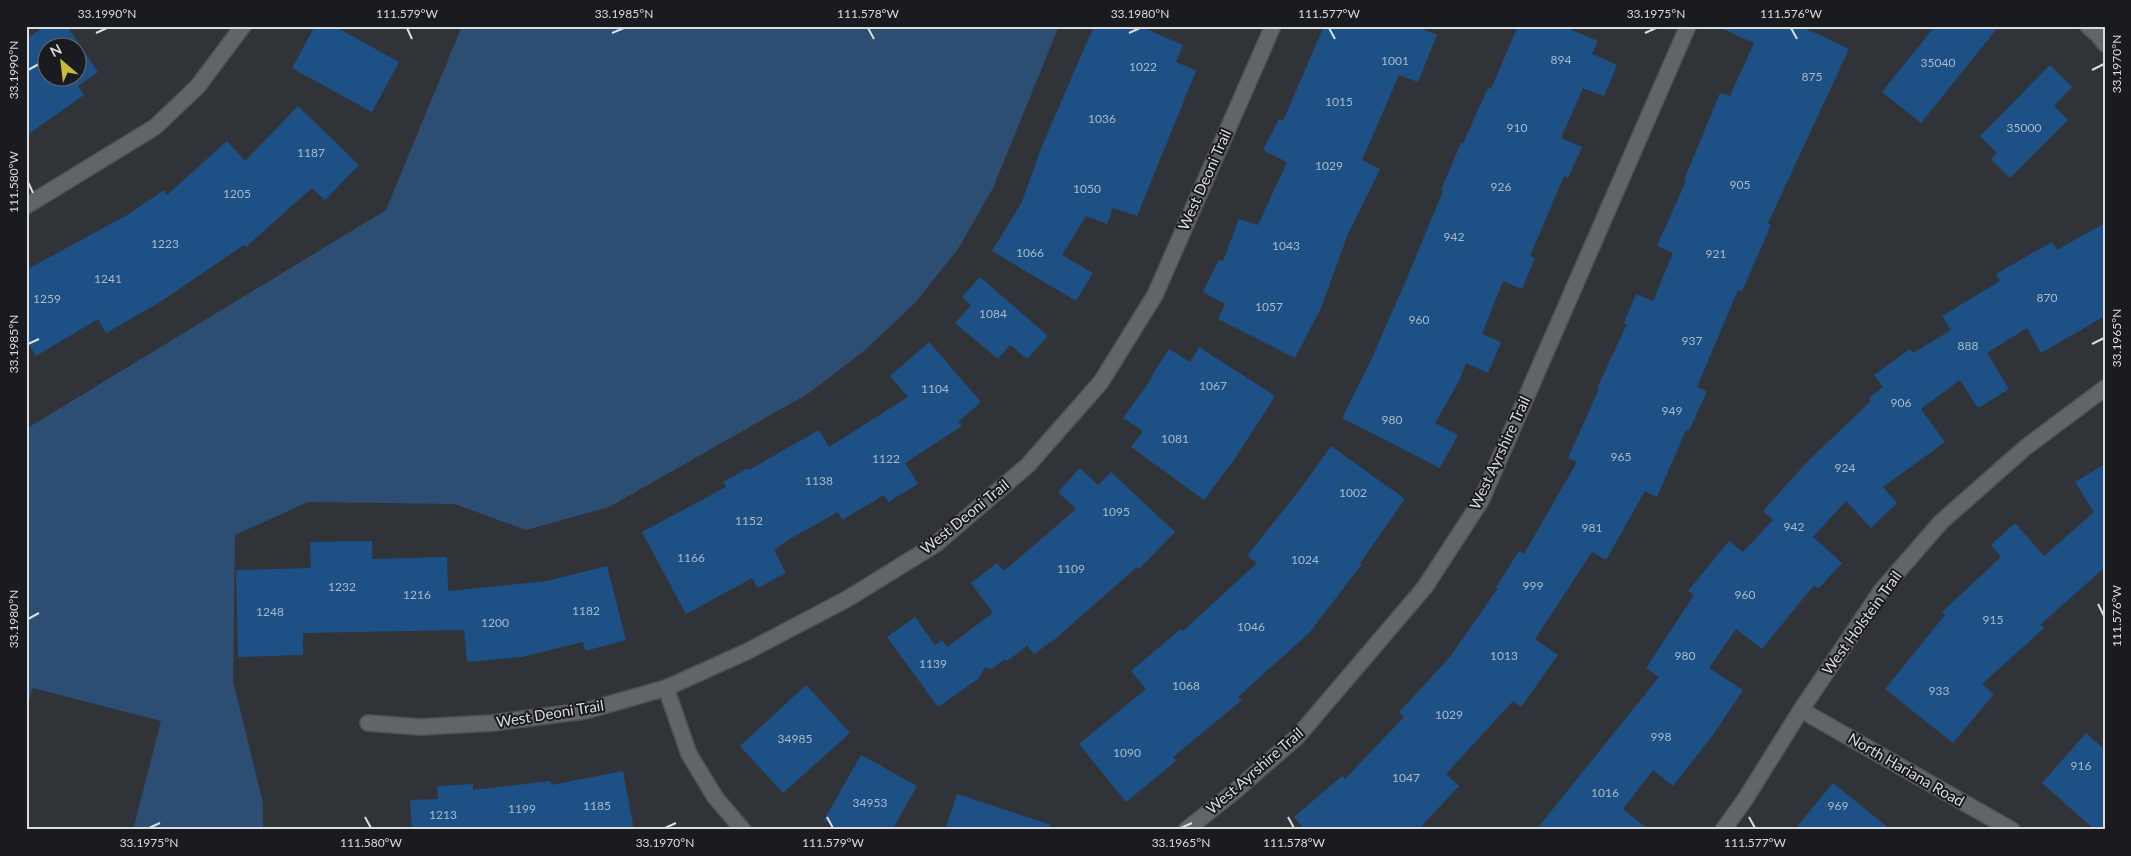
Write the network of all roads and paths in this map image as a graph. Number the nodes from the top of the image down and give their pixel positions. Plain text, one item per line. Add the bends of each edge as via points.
1 (243, 26) edge
2 (1273, 26) edge
3 (1688, 26) edge
4 (2088, 26) edge
5 (2105, 44) edge
6 (26, 206) edge
7 (2105, 388) edge
8 (666, 688) junction
9 (1801, 710) junction
10 (368, 723) dead end
11 (743, 830) edge
12 (1186, 830) edge
13 (1723, 830) edge
14 (2012, 830) edge

1 - 6 street via 198,86 155,127
2 - 8 street, West Deoni Trail via 1155,295 1101,382 1028,465 936,544 847,599 748,651
3 - 12 street, West Ayrshire Trail via 1481,501 1425,587 1298,736
4 - 5 street
7 - 9 street, West Holstein Trail via 2026,447 1941,522 1881,591
8 - 10 street, West Deoni Trail via 585,711 492,723 420,727
8 - 11 street via 689,754 715,797
9 - 13 street, West Holstein Trail
9 - 14 street, North Hariana Road

